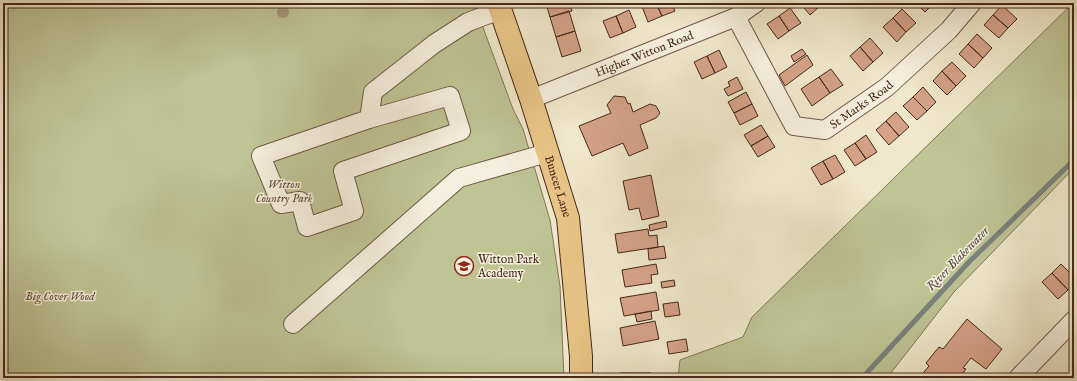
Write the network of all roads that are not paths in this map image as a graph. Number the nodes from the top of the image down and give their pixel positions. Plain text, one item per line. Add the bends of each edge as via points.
1 (756, 3) edge
2 (972, 3) edge
3 (499, 6) edge
4 (736, 17) junction
5 (531, 99) junction
6 (369, 119) junction
7 (547, 153) junction
8 (1074, 320) edge
9 (293, 324) dead end
10 (581, 378) edge
11 (1018, 378) edge

1 - 4 street, Higher Witton Road
2 - 4 street, St Marks Road via 949,30 887,87 825,130 794,126
3 - 5 main road, Buncer Lane
3 - 6 street via 434,44 373,92
4 - 5 street, Higher Witton Road
5 - 7 main road, Buncer Lane
6 - 6 street via 261,156 281,204 300,201 307,227 354,211 342,171 461,131 450,96
7 - 9 street via 459,178
7 - 10 main road, Buncer Lane via 568,218
8 - 11 street

